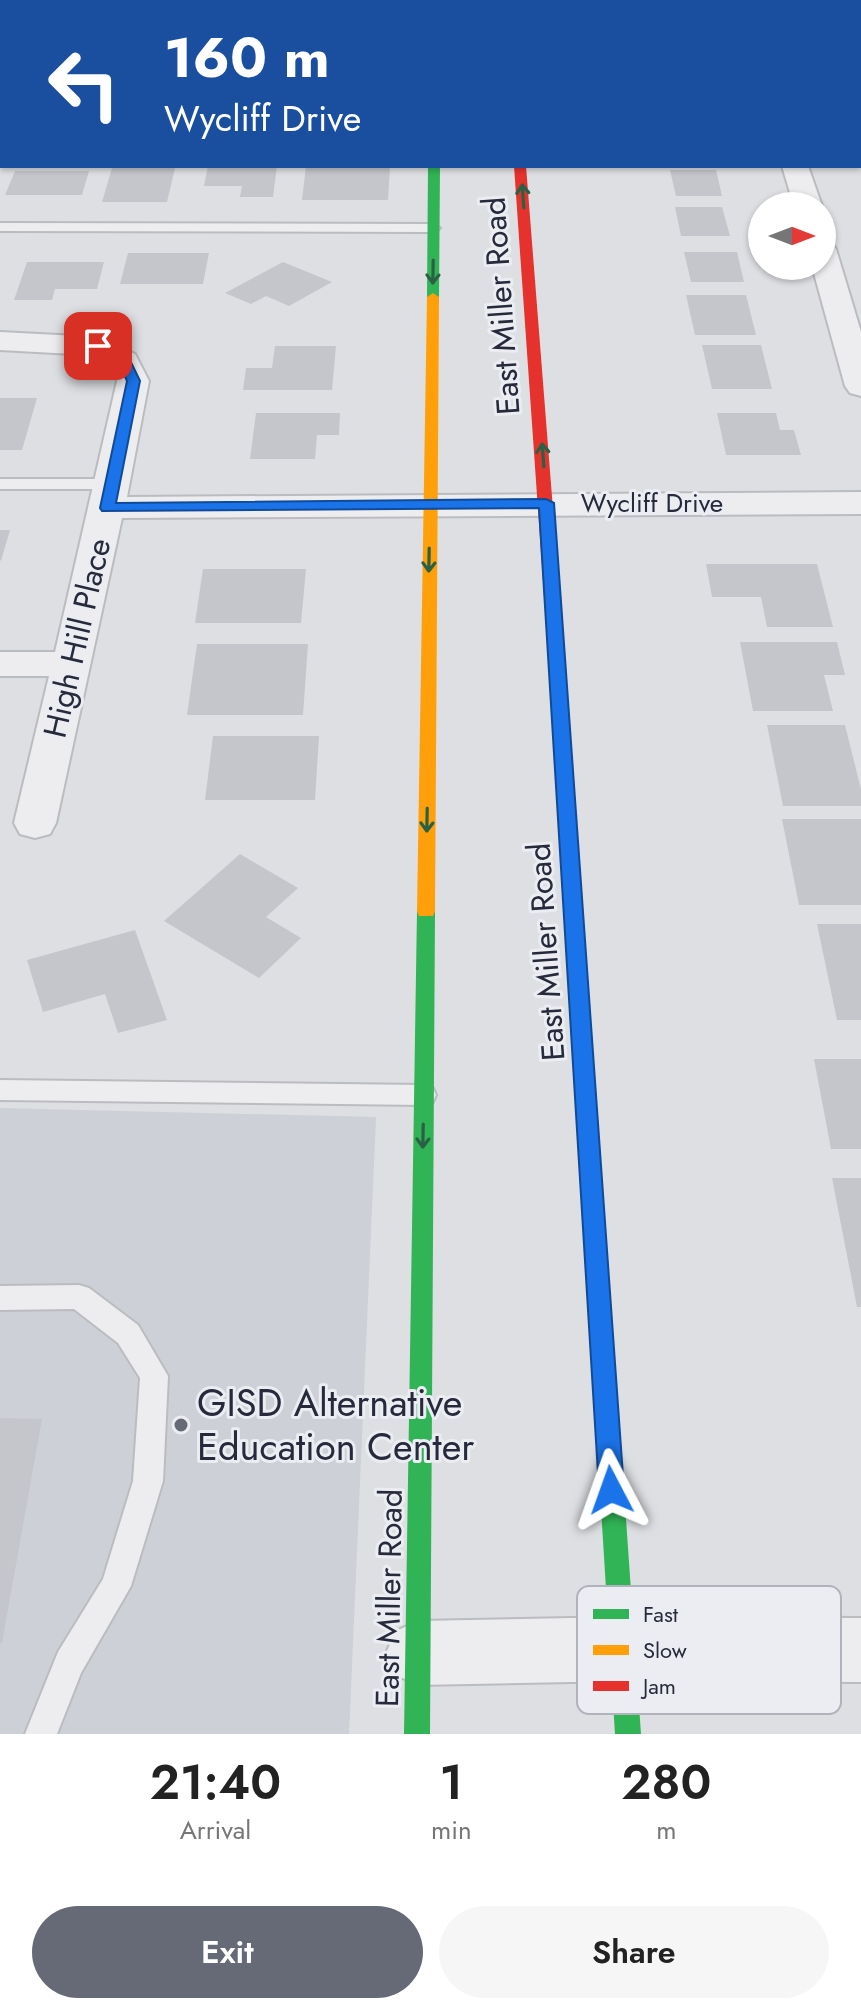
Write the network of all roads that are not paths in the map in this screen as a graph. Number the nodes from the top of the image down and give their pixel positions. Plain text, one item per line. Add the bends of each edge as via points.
1 (434, 168) edge
2 (520, 168) edge
3 (796, 168) edge
4 (803, 192) edge
5 (0, 227) edge
6 (433, 228) junction
7 (832, 280) edge
8 (0, 341) edge
9 (859, 369) edge
10 (0, 484) edge
11 (110, 496) junction
12 (546, 503) junction
13 (861, 503) edge
14 (430, 504) junction
15 (0, 664) edge
16 (70, 664) junction
17 (35, 823) dead end
18 (0, 1090) edge
19 (424, 1095) junction
20 (0, 1298) edge
21 (618, 1586) edge
22 (577, 1650) edge
23 (841, 1650) edge
24 (861, 1650) edge
25 (418, 1653) junction
26 (627, 1714) edge
27 (41, 1734) edge
28 (417, 1734) edge
29 (628, 1734) edge

1 - 6 main road, East Miller Road
12 -> 2 main road, East Miller Road
3 - 4 street
5 - 6 lane
6 -> 14 main road, East Miller Road
7 - 9 street
8 - 11 street, High Hill Place via 98,346 124,361 133,381
10 - 11 lane
11 - 14 street, Wycliff Drive
11 - 16 street, High Hill Place
12 - 13 street, Wycliff Drive
12 - 14 street, Wycliff Drive
12 - 21 main road, East Miller Road
14 -> 19 main road, East Miller Road
15 - 16 street
16 - 17 street, High Hill Place
18 - 19 lane
19 -> 25 main road, East Miller Road
20 - 27 lane via 79,1297 128,1334 154,1376 148,1481 116,1586 69,1663
22 - 25 street
23 - 24 street
25 - 28 main road, East Miller Road
26 - 29 main road, East Miller Road

